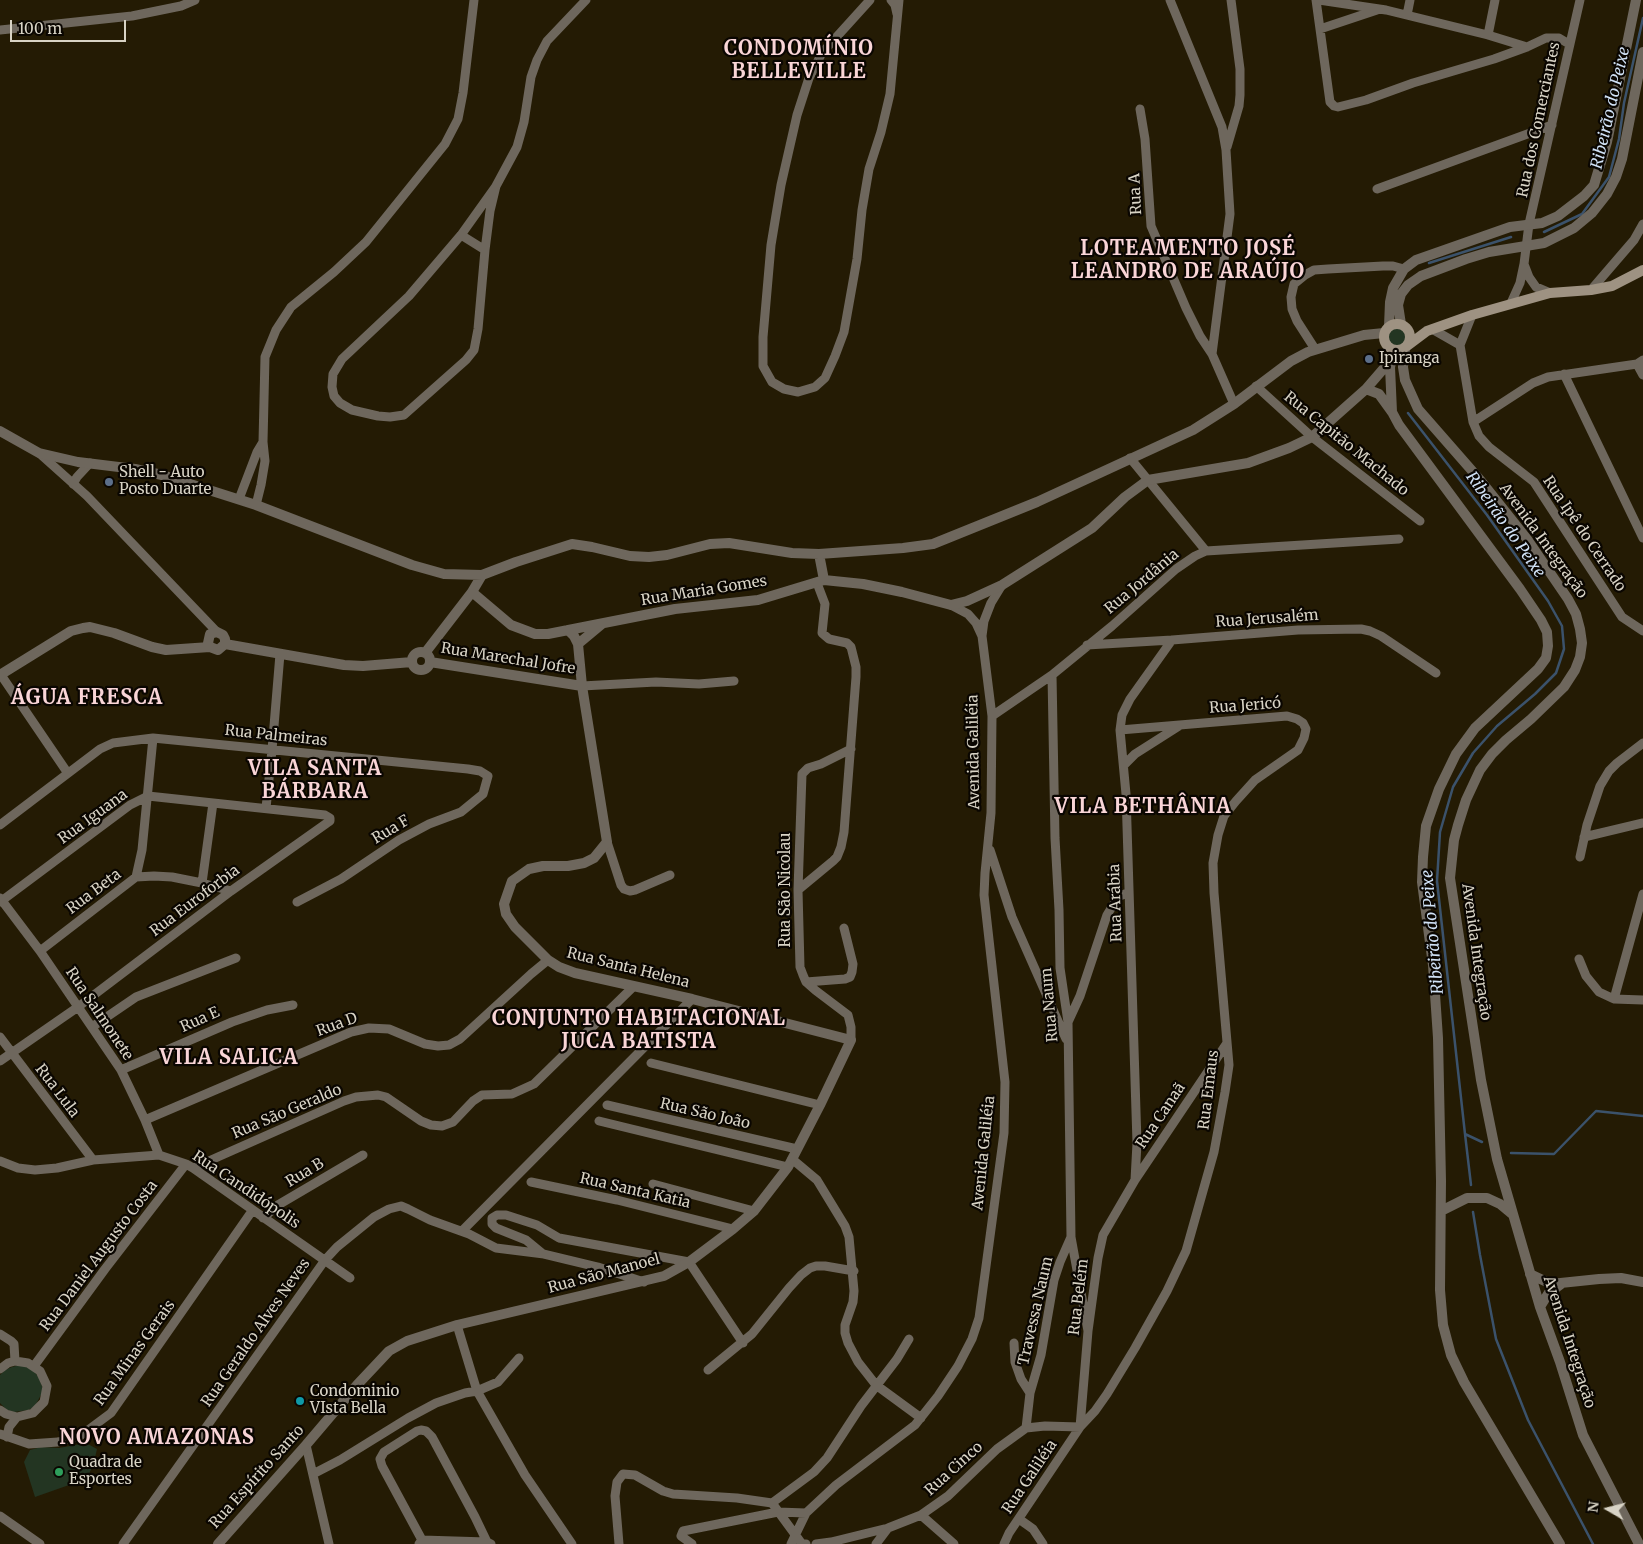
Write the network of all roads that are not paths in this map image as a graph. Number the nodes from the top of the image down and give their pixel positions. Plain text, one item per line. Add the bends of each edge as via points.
1 (195, 0) edge
2 (474, 0) edge
3 (586, 0) edge
4 (870, 0) edge
5 (891, 0) edge
6 (899, 0) edge
7 (1170, 0) edge
8 (1231, 0) edge
9 (1318, 0) edge
10 (1410, 0) edge
11 (1495, 0) edge
12 (1580, 0) edge
13 (1636, 0) edge
14 (1379, 9) junction
15 (1407, 15) junction
16 (898, 17) junction
17 (0, 30) edge
18 (1320, 30) junction
19 (1492, 36) junction
20 (1569, 44) junction
21 (1527, 47) junction
22 (1643, 52) edge
23 (1494, 58) junction
24 (1140, 109) dead end
25 (1552, 125) junction
26 (1226, 150) junction
27 (496, 186) junction
28 (1378, 188) dead end
29 (1529, 224) junction
30 (1643, 224) edge
31 (461, 235) junction
32 (1526, 246) junction
33 (485, 250) junction
34 (1524, 264) junction
35 (1404, 270) junction
36 (1643, 270) edge
37 (1591, 290) junction
38 (1550, 293) junction
39 (1511, 303) junction
40 (1472, 315) junction
41 (1404, 327) junction
42 (1386, 330) junction
43 (1429, 330) junction
44 (1460, 345) junction
45 (1406, 347) junction
46 (1315, 349) junction
47 (1393, 350) junction
48 (1212, 354) junction
49 (1640, 362) edge
50 (1564, 374) junction
51 (1643, 375) edge
52 (1256, 386) junction
53 (1366, 389) junction
54 (1234, 404) junction
55 (1392, 412) junction
56 (1473, 422) junction
57 (0, 431) edge
58 (1312, 437) junction
59 (263, 442) junction
60 (39, 453) junction
61 (1130, 458) junction
62 (90, 463) junction
63 (1148, 480) junction
64 (73, 484) junction
65 (239, 499) junction
66 (256, 505) junction
67 (1420, 521) dead end
68 (1643, 538) edge
69 (1399, 540) dead end
70 (1206, 551) junction
71 (819, 554) junction
72 (482, 575) junction
73 (821, 582) junction
74 (1002, 585) junction
75 (472, 592) junction
76 (951, 605) junction
77 (605, 622) junction
78 (568, 630) junction
79 (1643, 631) edge
80 (217, 632) junction
81 (982, 636) junction
82 (1172, 640) junction
83 (225, 644) junction
84 (578, 644) junction
85 (1087, 645) junction
86 (210, 647) junction
87 (280, 654) junction
88 (428, 657) junction
89 (412, 662) junction
90 (1436, 673) dead end
91 (0, 675) edge
92 (1052, 675) junction
93 (734, 680) dead end
94 (582, 686) junction
95 (992, 716) junction
96 (1180, 725) junction
97 (1306, 729) joint
98 (1120, 730) junction
99 (154, 738) junction
100 (1643, 743) edge
101 (851, 749) junction
102 (272, 750) junction
103 (1124, 765) junction
104 (67, 772) junction
105 (488, 776) joint
106 (148, 796) junction
107 (213, 802) junction
108 (266, 808) junction
109 (330, 820) joint
110 (1643, 823) edge
111 (0, 825) edge
112 (1584, 838) junction
113 (607, 842) junction
114 (988, 845) junction
115 (1580, 857) dead end
116 (670, 875) dead end
117 (136, 877) junction
118 (202, 882) junction
119 (798, 890) junction
120 (231, 891) junction
121 (1129, 892) junction
122 (1643, 894) edge
123 (1, 900) edge
124 (297, 902) dead end
125 (844, 928) dead end
126 (40, 951) junction
127 (236, 958) dead end
128 (1579, 959) dead end
129 (548, 960) junction
130 (806, 982) junction
131 (633, 987) junction
132 (692, 999) junction
133 (1614, 999) junction
134 (1643, 1000) edge
135 (293, 1005) dead end
136 (78, 1007) junction
137 (1068, 1022) junction
138 (92, 1027) junction
139 (0, 1038) edge
140 (851, 1040) junction
141 (1068, 1043) junction
142 (1228, 1043) junction
143 (11, 1053) junction
144 (0, 1061) edge
145 (651, 1063) dead end
146 (121, 1070) junction
147 (607, 1105) dead end
148 (820, 1105) junction
149 (146, 1120) junction
150 (599, 1121) dead end
151 (797, 1149) junction
152 (159, 1155) junction
153 (363, 1155) dead end
154 (93, 1160) junction
155 (0, 1161) edge
156 (790, 1163) junction
157 (190, 1166) junction
158 (1135, 1180) junction
159 (531, 1182) dead end
160 (653, 1184) dead end
161 (1441, 1210) junction
162 (252, 1211) junction
163 (754, 1212) junction
164 (1512, 1214) junction
165 (263, 1218) junction
166 (733, 1229) junction
167 (462, 1231) junction
168 (1071, 1237) junction
169 (544, 1254) junction
170 (325, 1260) junction
171 (689, 1262) junction
172 (854, 1271) junction
173 (1530, 1274) junction
174 (350, 1278) dead end
175 (644, 1282) junction
176 (1643, 1282) edge
177 (1561, 1284) junction
178 (1540, 1307) junction
179 (457, 1325) junction
180 (1088, 1331) junction
181 (0, 1334) edge
182 (909, 1339) dead end
183 (743, 1343) junction
184 (1014, 1344) dead end
185 (519, 1358) dead end
186 (15, 1361) junction
187 (34, 1366) junction
188 (0, 1368) edge
189 (708, 1370) dead end
190 (876, 1385) junction
191 (477, 1391) junction
192 (1030, 1393) junction
193 (3, 1412) edge
194 (17, 1417) junction
195 (921, 1418) junction
196 (9, 1427) junction
197 (1080, 1427) junction
198 (1026, 1428) junction
199 (3, 1436) edge
200 (306, 1446) junction
201 (312, 1474) junction
202 (772, 1503) junction
203 (778, 1512) junction
204 (806, 1513) junction
205 (921, 1515) junction
206 (0, 1516) edge
207 (1019, 1519) junction
208 (888, 1528) junction
209 (795, 1534) junction
210 (420, 1542) edge
211 (488, 1543) edge
212 (40, 1544) edge
213 (123, 1544) edge
214 (218, 1544) edge
215 (329, 1544) edge
216 (572, 1544) edge
217 (619, 1544) edge
218 (692, 1544) edge
219 (791, 1544) edge
220 (802, 1544) edge
221 (806, 1544) edge
222 (816, 1544) edge
223 (876, 1544) edge
224 (954, 1544) edge
225 (1004, 1544) edge
226 (1043, 1544) edge
227 (1560, 1544) edge
228 (1639, 1544) edge

1 - 17 street via 132,16
2 - 59 street via 458,119 430,165 366,242 291,307 276,330 265,357
3 - 27 street via 547,41 537,60 518,147
4 - 16 street via 822,53 809,78 781,185 772,245 762,366 772,382 784,389 798,392 816,387 825,378 844,332 869,169 890,94
5 - 16 street
6 - 16 street
7 - 26 street via 1215,105
8 - 26 street via 1240,95
9 - 14 street
9 - 18 street
10 - 15 street
11 - 19 street
12 - 20 street, Rua dos Comerciantes
13 - 29 street via 1607,142 1594,184 1558,216
14 - 15 street
14 - 18 street
15 - 19 street
18 - 23 street via 1330,102 1334,106 1366,100
19 - 21 street
19 - 23 street
20 - 21 street via 1552,37
20 - 25 street, Rua dos Comerciantes
21 - 23 street
22 - 32 street via 1622,158 1607,194 1574,228 1544,242
24 - 48 street, Rua A via 1152,226 1186,308
25 - 28 street
25 - 29 street, Rua dos Comerciantes
26 - 48 street via 1230,214
27 - 31 street
27 - 33 street
29 - 32 street, Rua dos Comerciantes
29 - 35 street via 1510,227 1431,253
30 - 37 street via 1634,240
31 - 33 street
31 - 33 street via 409,296 342,359 333,374 332,387 340,403 352,410 378,416 404,415 466,360 474,350 478,330
32 - 34 street, Rua dos Comerciantes
32 - 41 street via 1489,252 1421,276 1401,294 1398,316
34 - 38 street via 1536,286
34 - 39 street, Rua dos Comerciantes
35 - 42 street via 1393,288
35 - 46 street via 1383,266 1314,270 1294,284 1292,309
36 - 37 main road via 1612,286
37 - 38 main road
38 - 39 main road
39 - 40 main road
40 - 43 main road
40 - 44 street
41 - 42 main road
41 - 43 main road
41 - 45 main road via 1410,337
42 - 46 street
42 - 47 main road via 1384,343
43 - 44 street
43 - 45 main road
44 - 56 street, Rua Ipê do Cerrado
45 - 47 main road
45 - 164 street, Avenida Integração via 1405,380 1418,409 1527,539 1576,614 1582,643 1575,670 1564,687 1506,740 1480,770 1461,812 1454,840 1450,878 1469,1006 1488,1123
46 - 52 street via 1291,361
47 - 53 street via 1385,367
47 - 55 street via 1390,367
48 - 54 street, Rua A
49 - 50 street
49 - 51 street
50 - 56 street via 1533,383
50 - 68 street
52 - 54 street
52 - 58 street, Rua Capitão Machado
53 - 55 street via 1379,394
53 - 58 street
54 - 61 street via 1193,430
55 - 161 street via 1541,620 1547,632 1548,646 1546,658 1538,669 1475,728 1456,754 1426,826 1422,882 1437,1020
56 - 79 street, Rua Ipê do Cerrado via 1479,436 1490,447 1534,482 1622,617
57 - 60 street
58 - 63 street via 1248,463
58 - 67 street, Rua Capitão Machado
59 - 65 street
59 - 66 street via 264,474
60 - 62 street
60 - 64 street
61 - 63 street
61 - 71 street via 1037,502 933,544
62 - 64 street
62 - 65 street via 148,472
63 - 70 street
63 - 74 street via 1092,528
64 - 80 street
65 - 66 street
66 - 72 street via 412,565 444,574
69 - 70 street, Rua Jordânia
70 - 85 street, Rua Jordânia via 1176,569
71 - 72 street via 792,554 729,543 649,557 572,544
71 - 73 street
72 - 75 street
73 - 76 street, Rua Maria Gomes via 863,584
73 - 77 street, Rua Maria Gomes via 758,600 675,609
73 - 101 street via 825,604 822,633 829,639 847,642 854,654 856,677
74 - 76 street
74 - 81 street via 991,603
75 - 78 street, Rua Maria Gomes via 511,625 526,631 548,634
75 - 88 street
76 - 81 street via 968,614
77 - 78 street, Rua Maria Gomes
77 - 84 street
78 - 84 street
80 - 83 street via 223,635
80 - 86 street via 208,638
81 - 95 street, Avenida Galiléia
82 - 85 street, Rua Jerusalém
82 - 90 street, Rua Jerusalém via 1298,630 1370,630
82 - 98 street, Rua Arábia via 1130,699 1122,715
83 - 86 street via 218,650
83 - 87 street
84 - 94 street
85 - 92 street, Rua Jordânia
86 - 91 street via 158,649 90,627 71,631
87 - 89 street via 344,665
87 - 102 street
88 - 89 street via 420,652 415,654
88 - 89 street via 427,667 421,670
88 - 94 street, Rua Marechal Jofre
91 - 104 street
92 - 95 street, Rua Jordânia
92 - 137 street, Rua Naum via 1054,838 1060,968
93 - 94 street via 699,684 656,682
94 - 113 street
95 - 114 street, Avenida Galiléia
96 - 97 street, Rua Jericó via 1287,716 1298,719
96 - 98 street, Rua Jericó
96 - 103 street, Rua Jericó via 1135,754
97 - 142 street, Rua Emaus via 1298,750 1255,780 1236,801 1224,816 1218,835 1213,863 1214,893
98 - 103 street, Rua Arábia
99 - 102 street, Rua Palmeiras
99 - 104 street, Rua Palmeiras via 113,743
99 - 106 street
100 - 112 street via 1609,771 1600,786
101 - 119 street via 842,847 833,861
101 - 119 street, Rua São Nicolau via 808,768 802,774
102 - 105 street, Rua Palmeiras via 468,769
102 - 108 street
103 - 121 street, Rua Arábia
104 - 111 street, Rua Palmeiras
105 - 124 street, Rua F via 483,794 461,812 398,840 341,879
106 - 107 street, Rua Iguana
106 - 117 street
106 - 123 street, Rua Iguana via 130,805
107 - 108 street, Rua Iguana
107 - 118 street
108 - 109 street, Rua Iguana via 325,815
109 - 120 street, Rua Euroforbia
110 - 112 street
112 - 115 street
113 - 116 street via 624,889 635,890
113 - 129 street, Rua Santa Helena via 594,858 584,863 543,866 512,881 504,904 506,914
114 - 141 street via 1012,917
114 - 195 street, Avenida Galiléia via 984,895 1005,1082 1004,1133 979,1318 958,1366
117 - 118 street, Rua Beta via 172,877
117 - 126 street, Rua Beta
118 - 120 street, Rua Beta
119 - 130 street, Rua São Nicolau via 800,967
120 - 136 street, Rua Euroforbia
121 - 137 street via 1118,897 1107,915
121 - 158 street, Rua Arábia via 1137,1143
122 - 133 street
123 - 126 street, Rua Salmonete
125 - 130 street via 853,964 850,977
126 - 136 street, Rua Salmonete
127 - 138 street via 136,998
128 - 133 street via 1598,992
129 - 131 street, Rua Santa Helena via 575,973
129 - 149 street, Rua D via 460,1039 449,1045 425,1044 377,1027 351,1032
130 - 140 street via 848,1015
131 - 132 street, Rua Santa Helena
131 - 157 street, Rua São Geraldo via 534,1084 512,1094 482,1096 454,1122 431,1125 386,1097 356,1098
132 - 140 street, Rua Santa Helena
132 - 167 street
133 - 134 street
135 - 146 street, Rua E via 232,1022
136 - 138 street, Rua Salmonete
136 - 143 street, Rua Euroforbia
137 - 141 street, Rua Naum
138 - 146 street, Rua Salmonete
139 - 143 street, Rua Lula
140 - 148 street, Rua São Manoel
141 - 168 street, Rua Naum
142 - 158 street, Rua Canaã
142 - 197 street, Rua Emaus via 1229,1065 1219,1131 1186,1251 1135,1348 1095,1411
143 - 144 street, Rua Euroforbia
143 - 154 street, Rua Lula
145 - 148 street
146 - 149 street, Rua Salmonete
147 - 151 street, Rua São João
148 - 151 street, Rua São Manoel
149 - 152 street, Rua Salmonete
150 - 156 street, Rua São João
151 - 156 street, Rua São Manoel
152 - 154 street, Rua Candidópolis
152 - 157 street, Rua Candidópolis
153 - 165 street, Rua B
154 - 155 street, Rua Candidópolis via 34,1170
156 - 163 street, Rua São Manoel
156 - 172 street via 817,1180 845,1226 850,1237
157 - 162 street, Rua Candidópolis
157 - 187 street, Rua Daniel Augusto Costa via 105,1269
158 - 180 street, Rua Belém via 1103,1235
159 - 166 street, Rua Santa Katia
160 - 163 street, Rua Santa Katia
161 - 164 street via 1467,1198 1486,1198
161 - 227 street via 1440,1308 1451,1355 1478,1408
162 - 165 street, Rua Candidópolis
162 - 199 street, Rua Minas Gerais via 111,1413 80,1436 58,1442 29,1444
163 - 166 street, Rua São Manoel
164 - 173 street, Avenida Integração
165 - 170 street, Rua Candidópolis
166 - 171 street, Rua São Manoel
167 - 169 street, Rua Geraldo Alves Neves via 496,1248
167 - 170 street, Rua Geraldo Alves Neves via 395,1206 374,1217
168 - 180 street, Rua Naum
168 - 192 street, Travessa Naum via 1054,1280 1041,1355
169 - 171 street via 526,1240 496,1228 491,1222 493,1216 506,1215 527,1221 559,1238
169 - 175 street, Rua Geraldo Alves Neves
170 - 174 street, Rua Candidópolis
170 - 213 street, Rua Geraldo Alves Neves
171 - 175 street, Rua São Manoel via 664,1276
171 - 183 street
172 - 183 street via 825,1266 810,1268
172 - 190 street via 853,1302 845,1333 858,1362
173 - 177 street via 1551,1284
173 - 178 street, Avenida Integração
175 - 179 street, Rua São Manoel
176 - 177 street via 1599,1278
177 - 178 street via 1548,1294
178 - 228 street, Avenida Integração via 1583,1434
179 - 191 street
179 - 200 street, Rua Espírito Santo via 407,1340 389,1351
180 - 197 street, Rua Belém
181 - 186 street via 14,1344
182 - 190 street
183 - 189 street
184 - 192 street, Travessa Naum via 1015,1362
185 - 191 street via 498,1382
186 - 187 street
186 - 188 street
187 - 194 street via 44,1378 46,1394 33,1413
190 - 195 street
190 - 202 street via 827,1458 814,1472
191 - 201 street via 436,1403
191 - 216 street via 526,1476
192 - 198 street, Travessa Naum
193 - 194 street
193 - 196 street
194 - 196 street
195 - 204 street, Avenida Galiléia
196 - 199 street
197 - 198 street
197 - 207 street, Rua Galiléia
198 - 205 street, Rua Cinco via 997,1449 948,1496
200 - 201 street
200 - 214 street, Rua Espírito Santo
201 - 215 street
202 - 203 street
202 - 217 street via 674,1494 635,1475 623,1474 617,1482 615,1496
203 - 204 street
203 - 209 street
203 - 218 street via 683,1531 681,1536
204 - 209 street, Avenida Galiléia
205 - 208 street, Rua Cinco
205 - 224 street
206 - 212 street
207 - 225 street, Rua Galiléia
207 - 226 street via 1033,1529
208 - 222 street, Rua Cinco
208 - 223 street
209 - 219 street, Avenida Galiléia
209 - 220 street
210 - 211 street
210 - 211 street via 380,1458 417,1431 426,1431
220 - 221 street

